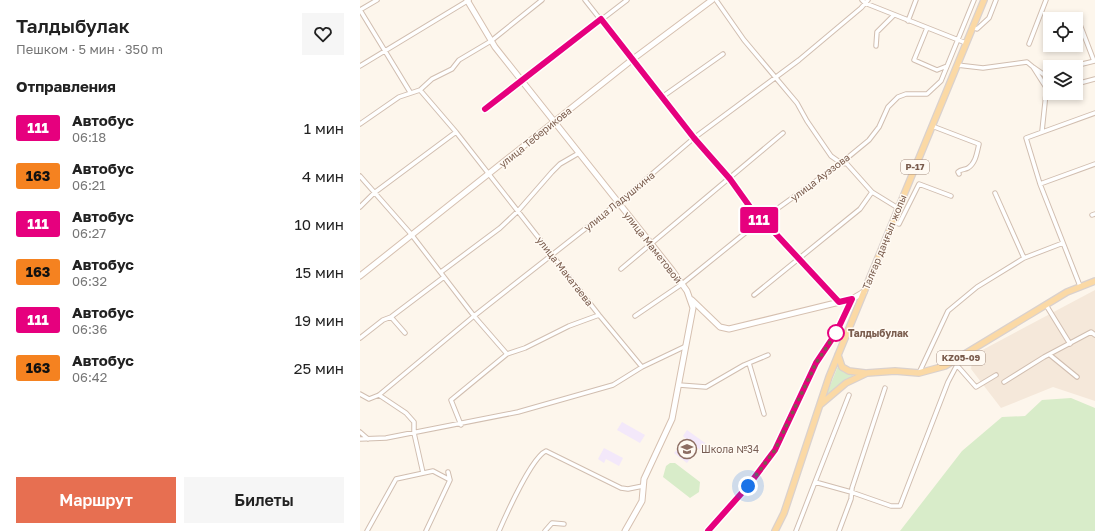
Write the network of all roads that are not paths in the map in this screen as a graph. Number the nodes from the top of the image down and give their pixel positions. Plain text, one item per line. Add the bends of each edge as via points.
1 (377, 0) edge
2 (467, 0) edge
3 (542, 0) edge
4 (585, 0) edge
5 (627, 0) edge
6 (712, 0) edge
7 (716, 0) edge
8 (862, 0) edge
9 (916, 0) edge
10 (974, 0) edge
11 (984, 0) edge
12 (996, 0) edge
13 (1046, 0) edge
14 (867, 2) edge
15 (360, 10) edge
16 (894, 15) junction
17 (968, 15) junction
18 (601, 19) junction
19 (976, 19) junction
20 (908, 21) junction
21 (972, 27) junction
22 (927, 28) junction
23 (1083, 32) edge
24 (959, 40) junction
25 (491, 41) junction
26 (966, 43) junction
27 (1029, 44) dead end
28 (876, 46) dead end
29 (385, 50) junction
30 (722, 54) dead end
31 (633, 59) junction
32 (1094, 61) edge
33 (1083, 64) edge
34 (957, 65) junction
35 (360, 66) edge
36 (947, 66) junction
37 (1033, 67) junction
38 (1043, 74) edge
39 (775, 78) junction
40 (1095, 79) edge
41 (1043, 81) edge
42 (522, 82) junction
43 (1083, 82) edge
44 (420, 90) junction
45 (410, 92) junction
46 (662, 96) junction
47 (1047, 100) edge
48 (485, 109) dead end
49 (1095, 113) edge
50 (553, 121) junction
51 (360, 124) edge
52 (932, 126) junction
53 (1042, 131) junction
54 (456, 132) junction
55 (783, 133) dead end
56 (694, 138) junction
57 (579, 153) junction
58 (841, 163) junction
59 (1095, 164) edge
60 (490, 173) junction
61 (959, 174) dead end
62 (360, 176) edge
63 (730, 179) junction
64 (1040, 184) junction
65 (872, 192) junction
66 (374, 193) junction
67 (995, 193) dead end
68 (951, 196) dead end
69 (618, 204) junction
70 (360, 207) edge
71 (898, 208) junction
72 (518, 211) junction
73 (760, 221) junction
74 (892, 222) junction
75 (411, 234) junction
76 (1063, 243) junction
77 (651, 245) junction
78 (551, 255) junction
79 (1024, 258) junction
80 (798, 259) junction
81 (621, 269) dead end
82 (441, 272) junction
83 (360, 276) edge
84 (444, 277) junction
85 (1095, 281) edge
86 (682, 284) junction
87 (1080, 286) junction
88 (864, 292) junction
89 (754, 295) dead end
90 (690, 298) junction
91 (852, 299) junction
92 (839, 302) junction
93 (1046, 305) junction
94 (599, 315) junction
95 (474, 316) junction
96 (635, 316) dead end
97 (391, 317) junction
98 (405, 333) dead end
99 (1095, 335) edge
100 (360, 338) edge
101 (1070, 344) junction
102 (686, 346) junction
103 (507, 354) junction
104 (768, 355) dead end
105 (838, 355) junction
106 (1050, 355) junction
107 (749, 363) junction
108 (956, 364) junction
109 (642, 367) junction
110 (867, 373) junction
111 (919, 373) junction
112 (996, 375) dead end
113 (1077, 377) dead end
114 (1004, 382) dead end
115 (680, 384) junction
116 (885, 388) dead end
117 (360, 394) edge
118 (379, 395) junction
119 (849, 395) dead end
120 (820, 405) junction
121 (764, 414) dead end
122 (460, 425) junction
123 (360, 432) edge
124 (414, 433) junction
125 (360, 438) edge
126 (368, 439) junction
127 (448, 472) dead end
128 (423, 473) junction
129 (450, 480) junction
130 (815, 482) junction
131 (643, 486) junction
132 (851, 492) junction
133 (564, 524) dead end
134 (367, 531) edge
135 (426, 531) edge
136 (500, 531) edge
137 (545, 531) edge
138 (625, 531) edge
139 (708, 531) edge
140 (775, 531) edge
141 (796, 531) edge
142 (839, 531) edge

1 - 15 street
2 - 25 street, улица Маметовой
2 - 29 street
3 - 25 street
4 - 18 street
5 - 18 street
6 - 31 street, улица Теберикова
7 - 39 street
8 - 14 street
9 - 20 street
10 - 17 street, улица Ауэзова
11 - 19 main road, Талғар даңғыл жолы / P-17
12 - 21 street via 985,22 977,29
13 - 27 street
14 - 16 street
14 - 39 street, улица Ладушкина
15 - 29 street
16 - 20 street
16 - 28 street via 877,32
17 - 19 street
17 - 24 street, улица Ауэзова
18 - 31 street
18 - 42 street
19 - 21 main road, Талғар даңғыл жолы / P-17
20 - 22 street
21 - 26 main road, Талғар даңғыл жолы / P-17
22 - 24 street
22 - 36 street via 914,60 937,70
23 - 32 street
24 - 26 street
24 - 36 street, улица Ауэзова
25 - 42 street, улица Маметовой
25 - 44 street via 458,60 452,70 432,79
26 - 34 main road, Талғар даңғыл жолы / P-17
29 - 35 street
29 - 45 street
30 - 46 street
31 - 46 street
31 - 50 street, улица Теберикова
32 - 33 street
34 - 37 street via 983,68 1027,62
34 - 52 main road, Талғар даңғыл жолы / P-17
36 - 58 street, улица Ауэзова via 940,81 927,94 906,94 892,101 869,140
37 - 38 street
37 - 41 street
39 - 56 street, улица Ладушкина
39 - 58 street via 797,103 831,156
40 - 43 street
42 - 48 street
42 - 50 street, улица Маметовой
44 - 45 street
44 - 54 street, улица Макатаева
45 - 51 street via 399,96
46 - 56 street
47 - 53 street
49 - 53 street
50 - 57 street, улица Маметовой
50 - 60 street, улица Теберикова
52 - 61 street via 979,144 974,162 960,170
52 - 71 main road, Талғар даңғыл жолы / P-17
53 - 64 street via 1026,138
54 - 60 street, улица Макатаева
54 - 66 street
55 - 63 street
56 - 63 street
56 - 69 street, улица Ладушкина
57 - 69 street, улица Маметовой
57 - 72 street via 560,164
58 - 65 street via 847,164
58 - 73 street, улица Ауэзова
59 - 64 street
60 - 72 street, улица Макатаева
60 - 75 street, улица Теберикова
62 - 66 street
63 - 73 street
63 - 77 street
64 - 76 street
65 - 71 street
65 - 80 street via 860,209
66 - 70 street
66 - 75 street
67 - 79 street
68 - 74 street via 919,184 899,224
69 - 77 street, улица Маметовой
69 - 78 street, улица Ладушкина
71 - 74 main road, Талғар даңғыл жолы / P-17
72 - 78 street, улица Макатаева
72 - 82 street via 500,228
73 - 80 street via 775,233
73 - 86 street, улица Ауэзова
74 - 88 main road, Талғар даңғыл жолы / P-17
75 - 82 street
75 - 83 street, улица Теберикова
76 - 79 street
76 - 87 street
77 - 81 street
77 - 86 street, улица Маметовой
78 - 94 street, улица Макатаева
78 - 95 street, улица Ладушкина
79 - 111 street via 977,287 948,310
80 - 89 street
80 - 92 street
82 - 84 street
84 - 95 street
84 - 97 street
85 - 87 main road, KZ05-09
86 - 90 street, улица Маметовой
86 - 96 street, улица Ауэзова
87 - 93 main road, KZ05-09
88 - 91 street
88 - 105 main road, Талғар даңғыл жолы / P-17
90 - 92 street via 720,327 729,329
90 - 102 street, улица Маметовой via 693,308
91 - 92 street
91 - 139 street via 836,333 816,363 775,450 748,486
93 - 101 street
93 - 108 main road, KZ05-09
94 - 103 street
94 - 109 street, улица Макатаева
95 - 103 street
95 - 118 street, улица Ладушкина
97 - 98 street
97 - 100 street via 383,320
99 - 101 street via 1091,332
101 - 106 street
102 - 109 street
102 - 115 street, улица Маметовой
103 - 122 street via 451,400
104 - 107 street
105 - 110 main road via 842,367 849,371
105 - 120 main road, Талғар даңғыл жолы / P-17
106 - 113 street
106 - 114 street
107 - 115 street via 706,387
107 - 121 street
108 - 111 main road, KZ05-09
108 - 112 street via 976,387
108 - 132 street via 900,506 892,506
109 - 122 street via 613,385 518,412
110 - 111 main road, KZ05-09
110 - 120 main road, KZ05-09 via 846,383
115 - 131 street, улица Маметовой via 670,424
116 - 132 street
117 - 118 street, улица Ладушкина via 369,400
118 - 124 street via 406,413 414,422
119 - 130 street
120 - 140 main road, Талғар даңғыл жолы via 784,513
122 - 124 street
123 - 126 street
124 - 126 street
124 - 128 street
125 - 126 street
127 - 129 street
128 - 129 street via 433,471
128 - 134 street via 396,479
129 - 135 street
130 - 132 street
130 - 141 street
131 - 136 street via 621,488 546,451 535,462
131 - 138 street, улица Маметовой via 642,502
132 - 142 street via 851,500
133 - 137 street via 552,523

